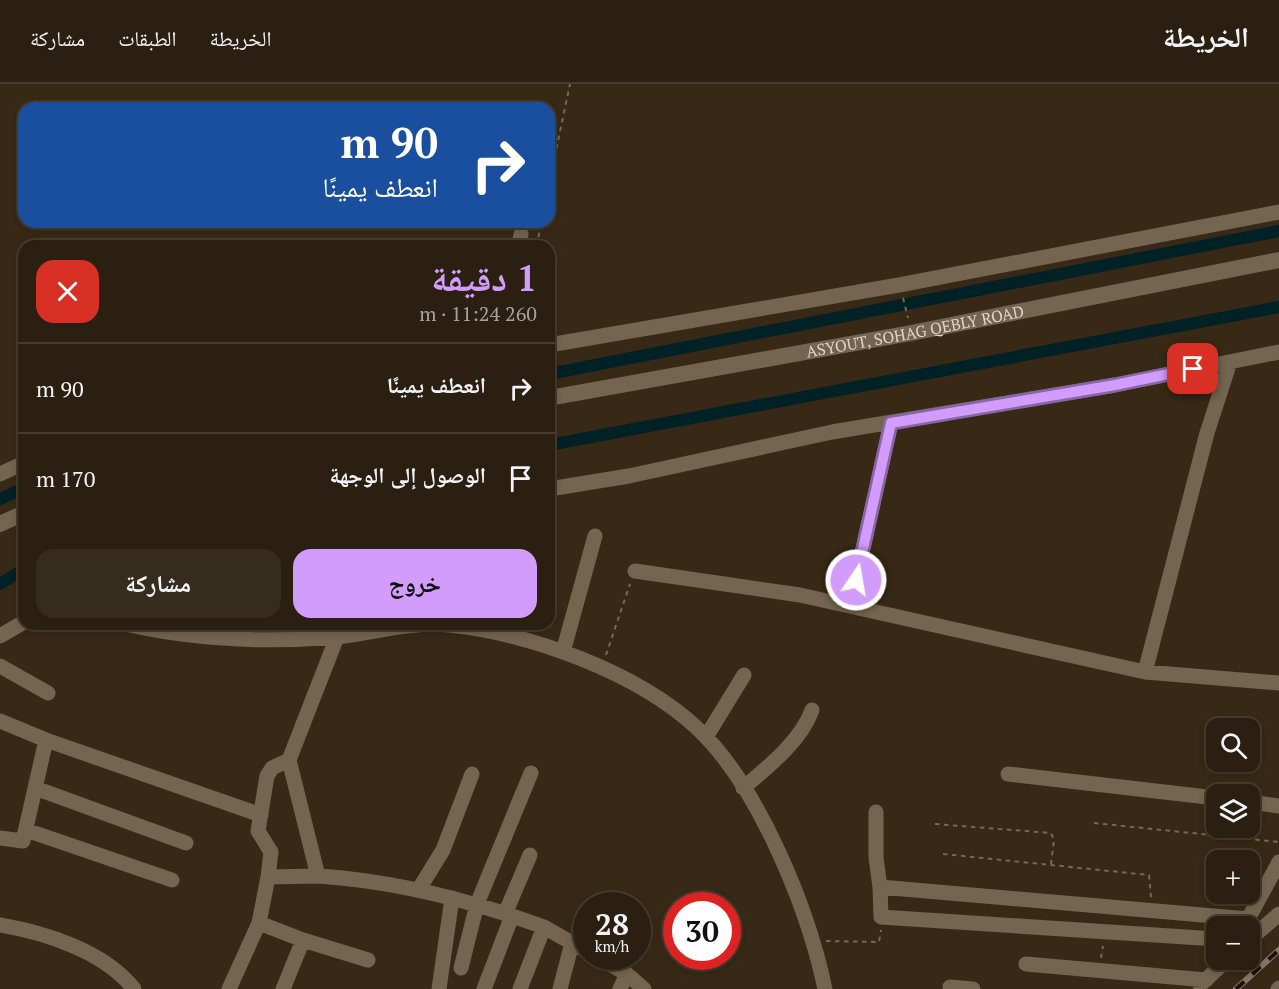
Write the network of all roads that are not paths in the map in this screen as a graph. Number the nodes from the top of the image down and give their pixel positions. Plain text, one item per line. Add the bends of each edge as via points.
1 (1279, 212) edge
2 (1279, 260) edge
3 (555, 344) edge
4 (1279, 352) edge
5 (1230, 362) junction
6 (555, 397) edge
7 (891, 423) junction
8 (18, 466) edge
9 (0, 474) edge
10 (555, 488) edge
11 (18, 516) edge
12 (0, 524) edge
13 (595, 536) dead end
14 (635, 571) road end
15 (856, 580) dead end
16 (18, 626) edge
17 (149, 630) edge
18 (385, 630) edge
19 (517, 631) edge
20 (0, 636) edge
21 (337, 637) junction
22 (563, 652) junction
23 (0, 666) edge
24 (1145, 672) junction
25 (744, 675) dead end
26 (1279, 683) edge
27 (48, 693) dead end
28 (812, 710) dead end
29 (0, 721) edge
30 (706, 737) junction
31 (46, 740) junction
32 (289, 760) junction
33 (531, 773) dead end
34 (472, 774) dead end
35 (1008, 774) dead end
36 (34, 788) junction
37 (743, 788) junction
38 (1206, 797) edge
39 (1260, 803) edge
40 (1279, 806) edge
41 (876, 812) dead end
42 (261, 814) junction
43 (26, 830) junction
44 (0, 838) edge
45 (186, 843) dead end
46 (530, 855) dead end
47 (1279, 862) edge
48 (318, 876) junction
49 (268, 877) junction
50 (172, 880) dead end
51 (880, 887) junction
52 (419, 889) junction
53 (452, 898) junction
54 (477, 904) junction
55 (508, 915) junction
56 (1279, 915) edge
57 (1250, 916) edge
58 (1206, 918) edge
59 (259, 923) junction
60 (0, 925) edge
61 (544, 927) junction
62 (1260, 931) edge
63 (1206, 938) edge
64 (303, 940) junction
65 (572, 943) joint
66 (368, 960) dead end
67 (1026, 964) dead end
68 (461, 968) dead end
69 (620, 970) edge
70 (1217, 970) edge
71 (627, 974) junction
72 (1201, 985) edge
73 (950, 987) dead end
74 (134, 989) edge
75 (229, 989) edge
76 (283, 989) edge
77 (439, 989) edge
78 (484, 989) edge
79 (520, 989) edge
80 (560, 989) edge
81 (620, 989) edge
82 (644, 989) edge
83 (825, 989) edge
84 (973, 989) edge

1 - 3 street via 899,285
2 - 6 main road, ASYOUT, SOHAG QEBLY ROAD via 916,332
4 - 5 street
5 - 7 street
5 - 24 street
7 - 10 street
7 - 15 street
8 - 9 street
11 - 12 main road
13 - 22 street
14 - 24 street via 800,595
16 - 20 street
17 - 21 street via 236,640
18 - 21 street
19 - 22 street
21 - 32 street
22 - 30 street via 602,667 664,703
23 - 27 street
24 - 26 street
25 - 30 street
28 - 37 street via 784,750
29 - 31 street
30 - 37 street
31 - 36 street
31 - 42 street
32 - 42 street via 272,768 267,776
32 - 48 street
33 - 54 street
34 - 52 street via 443,850
35 - 38 street
36 - 43 street
36 - 45 street
37 - 83 street via 792,881 814,941
39 - 40 street
41 - 51 street
42 - 49 street via 258,831 271,852
43 - 44 street via 20,843
43 - 50 street
46 - 55 street
47 - 57 street
48 - 49 street
48 - 52 street
49 - 59 street
51 - 58 street
51 - 63 street via 881,917
52 - 53 street
53 - 54 street
53 - 77 street
54 - 55 street
54 - 68 street
55 - 61 street
55 - 78 street
56 - 62 street
59 - 64 street
59 - 75 street
60 - 74 street via 82,951 107,964
61 - 65 street
61 - 79 street
64 - 66 street
64 - 76 street
65 - 80 street
67 - 72 street via 1098,969
69 - 71 street
70 - 72 street
71 - 81 street
71 - 82 street
73 - 84 street

